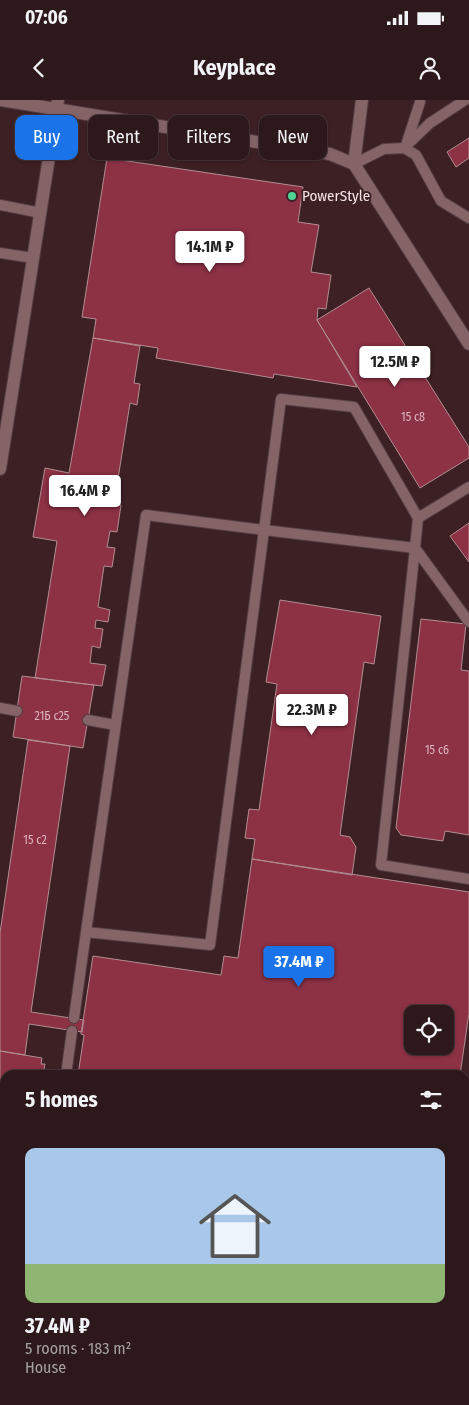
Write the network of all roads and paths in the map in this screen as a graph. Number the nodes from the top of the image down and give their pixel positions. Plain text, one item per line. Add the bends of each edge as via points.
1 (1, 100) edge
2 (362, 100) edge
3 (465, 100) edge
4 (420, 102) dead end
5 (58, 105) edge
6 (404, 148) junction
7 (354, 164) junction
8 (0, 205) edge
9 (40, 213) junction
10 (469, 219) edge
11 (0, 253) edge
12 (33, 258) junction
13 (469, 344) edge
14 (4, 413) edge
15 (0, 469) edge
16 (469, 488) edge
17 (418, 518) junction
18 (264, 530) junction
19 (415, 548) junction
20 (469, 622) edge
21 (0, 708) edge
22 (17, 711) dead end
23 (88, 720) dead end
24 (115, 725) junction
25 (469, 879) edge
26 (86, 932) junction
27 (74, 1018) dead end
28 (72, 1031) dead end
29 (67, 1070) edge

1 - 5 street
2 - 7 street
3 - 6 lane via 430,123
4 - 6 lane
5 - 7 street via 330,154
5 - 9 street
6 - 7 lane via 384,149
6 - 10 lane via 416,155 441,201
7 - 13 street
8 - 9 lane
9 - 12 street
11 - 12 lane
12 - 14 street
14 - 15 street
16 - 17 lane
17 - 18 lane via 354,407 281,399
17 - 19 lane
18 - 19 lane
18 - 24 lane via 146,515
18 - 26 lane via 210,945
19 - 20 lane
19 - 25 lane via 381,865
21 - 22 lane
23 - 24 lane
24 - 26 lane
26 - 27 lane
28 - 29 lane

